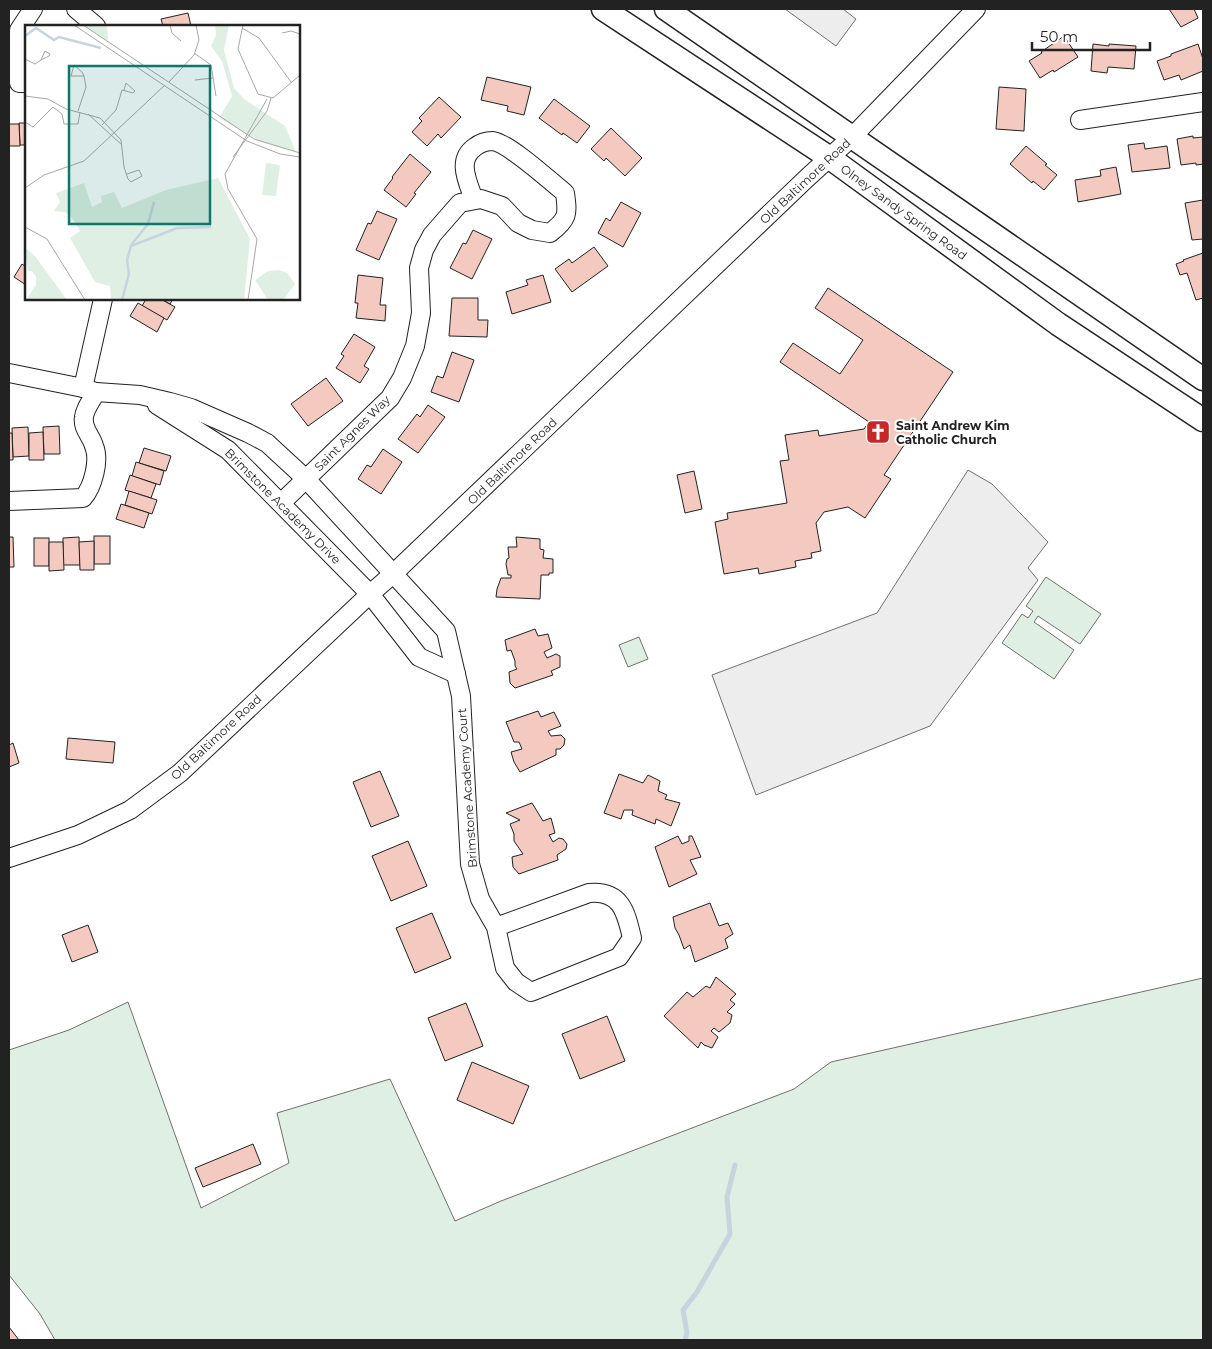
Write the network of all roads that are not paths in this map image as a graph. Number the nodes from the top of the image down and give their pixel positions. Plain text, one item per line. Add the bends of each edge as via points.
1 (33, 9) edge
2 (76, 9) edge
3 (603, 9) edge
4 (666, 9) edge
5 (976, 9) edge
6 (95, 25) edge
7 (25, 83) edge
8 (1203, 102) edge
9 (1080, 120) dead end
10 (852, 137) junction
11 (830, 158) junction
12 (474, 200) junction
13 (103, 300) edge
14 (9, 374) edge
15 (1203, 379) edge
16 (89, 390) junction
17 (140, 395) junction
18 (1203, 420) edge
19 (306, 479) junction
20 (9, 501) edge
21 (281, 503) junction
22 (393, 574) junction
23 (370, 594) junction
24 (456, 674) junction
25 (9, 858) edge
26 (496, 927) junction

1 - 7 street via 19,30 19,83
2 - 6 street
3 - 11 main road, Olney Sandy Spring Road
4 - 10 main road
5 - 10 street, Old Baltimore Road
8 - 9 street
10 - 11 street, Old Baltimore Road
10 - 15 main road
11 - 18 main road, Olney Sandy Spring Road via 1058,324
11 - 22 street, Old Baltimore Road
12 - 12 street via 464,162 468,152 480,143 492,141 505,145 565,193 567,210 563,223 550,232 532,230 518,223 502,206
12 - 19 street, Saint Agnes Way via 460,203 432,235 424,250 419,268 421,313 414,346 402,378 390,398
13 - 16 street
14 - 16 street, Brimstone Academy Drive
16 - 17 street, Brimstone Academy Drive
16 - 20 street via 84,429 94,444 96,466 88,493 83,498
17 - 19 street, Brimstone Academy Drive via 191,408 248,433 267,443
17 - 21 street, Brimstone Academy Drive via 228,450
19 - 21 street, Saint Agnes Way
19 - 22 street, Brimstone Academy Drive
21 - 23 street, Brimstone Academy Drive
22 - 23 street, Old Baltimore Road
22 - 24 street, Brimstone Academy Court via 446,631
23 - 24 street via 420,657
23 - 25 street, Old Baltimore Road via 180,773 130,810 78,834
24 - 26 street, Brimstone Academy Court via 461,696 470,864 480,899
26 - 26 street, Brimstone Academy Court via 505,968 516,982 531,992 619,957 632,938 628,918 621,906 611,895 603,892 589,893

